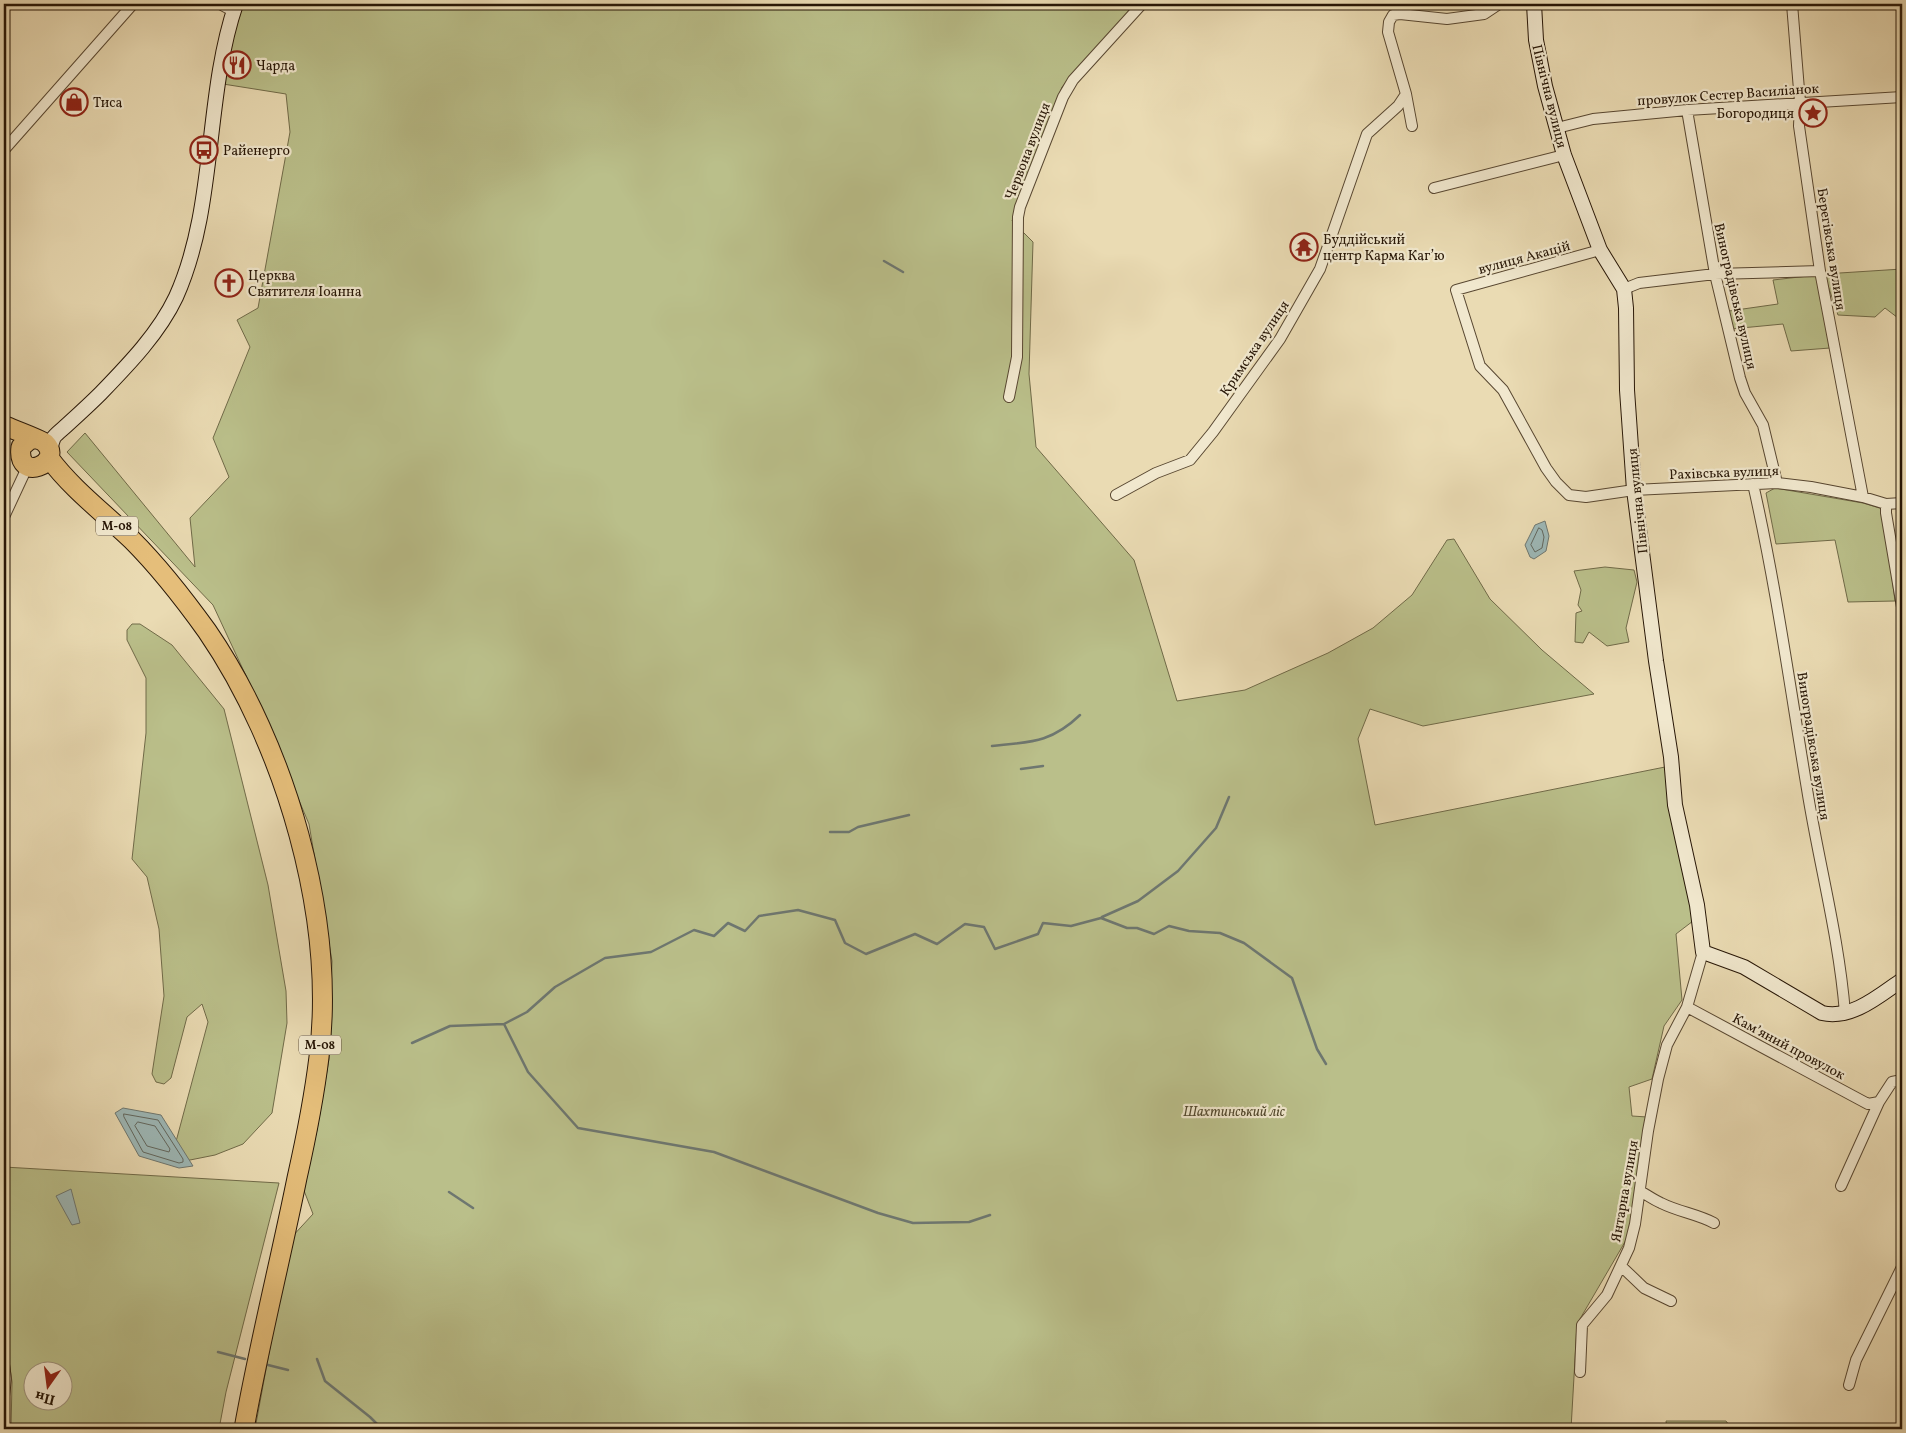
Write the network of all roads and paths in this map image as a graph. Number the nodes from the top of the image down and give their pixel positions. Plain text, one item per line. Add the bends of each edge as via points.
1 (133, 4) edge
2 (220, 4) edge
3 (1142, 4) edge
4 (1499, 4) edge
5 (1534, 4) edge
6 (1792, 4) edge
7 (234, 8) edge
8 (1406, 94) junction
9 (1902, 97) edge
10 (1800, 102) junction
11 (1687, 110) junction
12 (1412, 126) dead end
13 (1557, 128) junction
14 (4, 150) edge
15 (1564, 155) junction
16 (1434, 188) dead end
17 (1600, 250) junction
18 (1820, 271) junction
19 (1715, 274) junction
20 (1624, 289) junction
21 (1456, 290) joint
22 (1009, 397) dead end
23 (4, 425) edge
24 (37, 454) junction
25 (1777, 483) junction
26 (1754, 484) junction
27 (1634, 490) junction
28 (1116, 495) dead end
29 (1863, 497) junction
30 (1902, 503) edge
31 (1886, 504) junction
32 (4, 517) edge
33 (1902, 607) edge
34 (1703, 952) junction
35 (1902, 980) edge
36 (1687, 1007) junction
37 (1845, 1012) junction
38 (1902, 1080) edge
39 (1878, 1102) junction
40 (1841, 1186) dead end
41 (1640, 1191) junction
42 (1714, 1223) dead end
43 (1621, 1266) junction
44 (1902, 1267) edge
45 (1671, 1301) dead end
46 (4, 1365) edge
47 (1580, 1372) dead end
48 (1849, 1385) dead end
49 (4, 1396) edge
50 (244, 1429) edge

1 - 14 street
2 - 7 street
3 - 22 street, Червона вулиця via 1073,80 1063,97 1020,207 1017,357
4 - 8 street via 1484,14 1447,19 1394,15 1388,32
5 - 13 street, Північна вулиця via 1536,40
6 - 10 street, Берегівська вулиця
7 - 24 street via 217,81 197,224 175,298 141,349 102,392
8 - 12 street
8 - 28 street, Кримська вулиця via 1398,106 1367,134 1320,269 1270,354 1190,460 1156,473
9 - 10 street, провулок Сестер Василіанок
10 - 11 street, провулок Сестер Василіанок
10 - 18 street, Берегівська вулиця via 1798,126
11 - 13 street, провулок Сестер Василіанок via 1593,120
11 - 19 street, Виноградівська вулиця
13 - 15 street, Північна вулиця
15 - 16 street
15 - 17 street, Північна вулиця
17 - 20 street, Північна вулиця
17 - 21 street, вулиця Акацій
18 - 19 street
18 - 29 street, Берегівська вулиця
19 - 20 street via 1639,283
19 - 25 street, Виноградівська вулиця via 1740,378 1763,425
20 - 27 street, Північна вулиця
21 - 27 street, Рахівська вулиця via 1480,366 1503,390 1556,482 1570,495 1586,497
23 - 24 highway
24 - 32 street
24 - 50 highway, М-08 via 134,542 167,578 223,658 257,719 294,820 308,874 323,994 320,1056
25 - 26 street, Рахівська вулиця
25 - 29 street, Рахівська вулиця
26 - 27 street, Рахівська вулиця
26 - 37 street, Виноградівська вулиця via 1770,557
27 - 34 street, Північна вулиця via 1675,805 1697,905
29 - 31 street, Рахівська вулиця
30 - 31 street, Рахівська вулиця
31 - 33 street
34 - 36 street, Північна вулиця
34 - 37 street via 1744,967 1822,1013
35 - 37 street via 1861,1007
36 - 39 street, Камʼяний провулок via 1868,1104
36 - 41 street, Янтарна вулиця via 1667,1045 1658,1079
38 - 39 street via 1892,1082
39 - 40 street
41 - 42 street via 1660,1203
41 - 43 street, Янтарна вулиця via 1629,1248
43 - 45 street via 1644,1288
43 - 47 street, Янтарна вулиця via 1607,1295 1582,1325
44 - 48 street via 1856,1360
46 - 49 street

